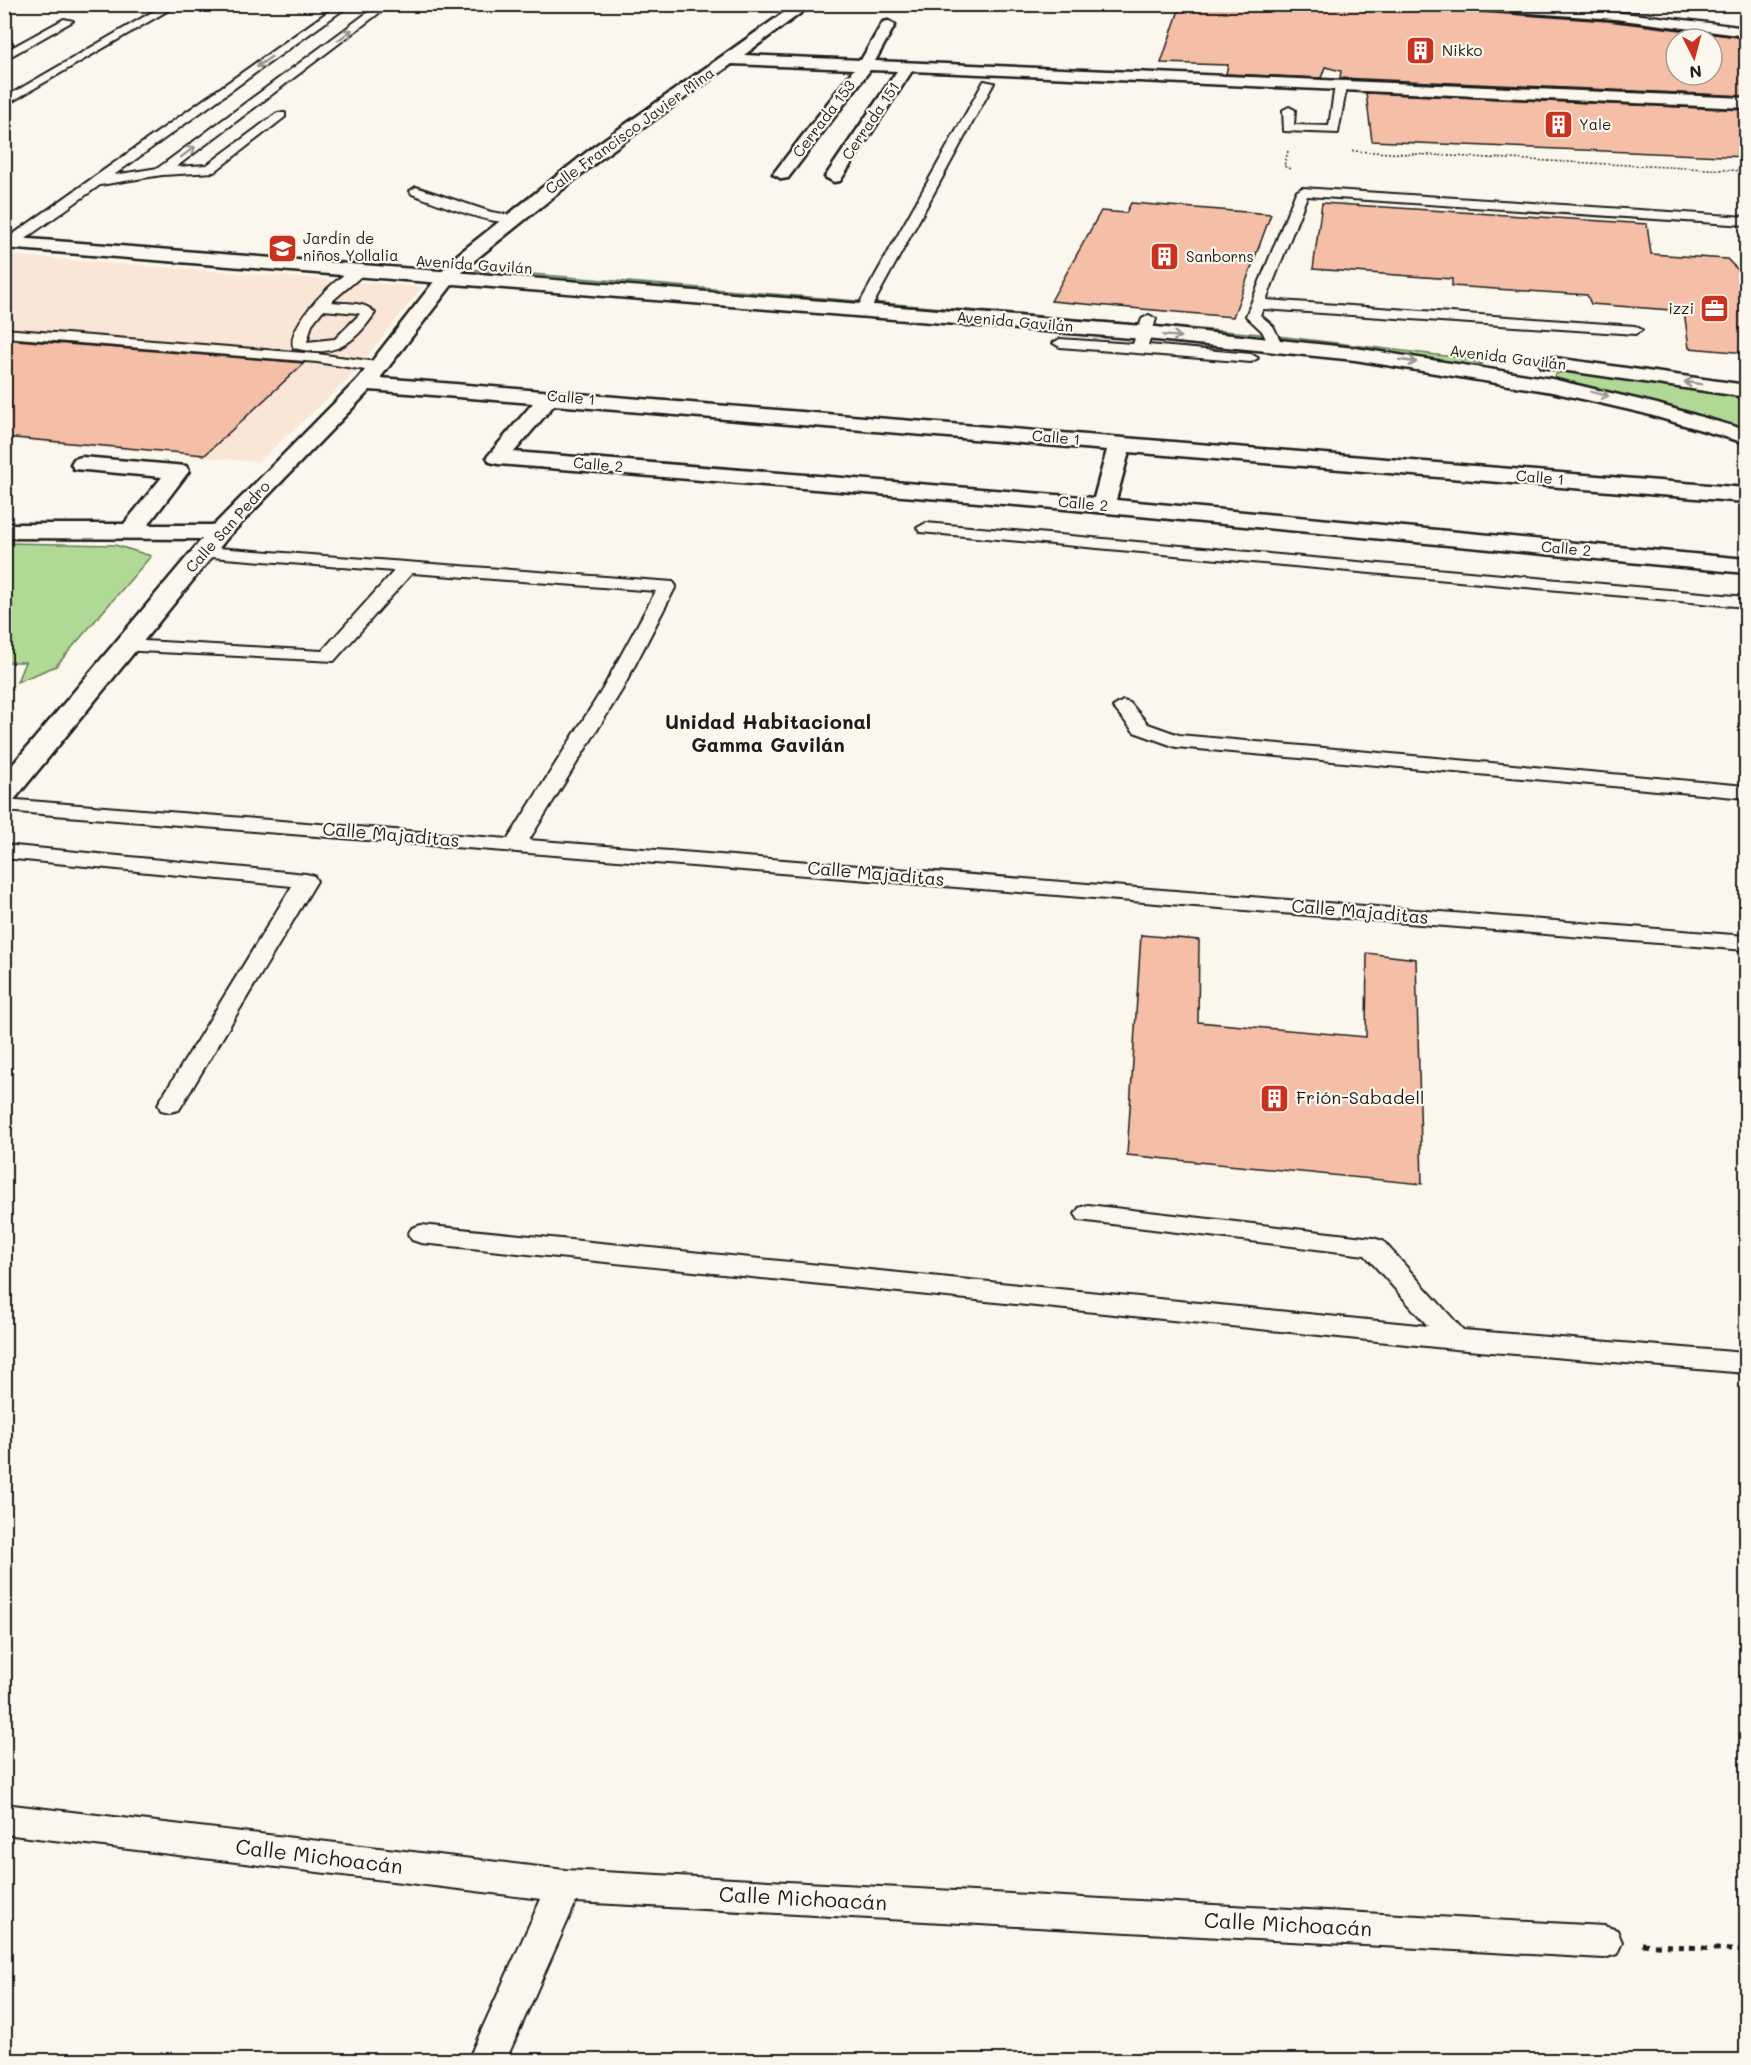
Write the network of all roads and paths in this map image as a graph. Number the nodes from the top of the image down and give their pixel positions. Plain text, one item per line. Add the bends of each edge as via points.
1 (174, 4) edge
2 (346, 4) edge
3 (386, 4) edge
4 (806, 4) edge
5 (1463, 4) edge
6 (1619, 10) edge
7 (68, 21) dead end
8 (888, 25) dead end
9 (1746, 32) edge
10 (286, 46) junction
11 (328, 48) junction
12 (4, 57) edge
13 (730, 58) junction
14 (866, 64) junction
15 (908, 66) junction
16 (988, 83) dead end
17 (1341, 85) junction
18 (4, 103) edge
19 (1746, 103) edge
20 (196, 110) junction
21 (1288, 110) dead end
22 (241, 113) junction
23 (1288, 150) dead end
24 (1346, 151) dead end
25 (162, 171) junction
26 (1294, 171) dead end
27 (1746, 171) edge
28 (782, 174) dead end
29 (834, 177) dead end
30 (95, 182) junction
31 (416, 191) dead end
32 (511, 219) junction
33 (1746, 221) edge
34 (27, 231) junction
35 (6, 238) edge
36 (361, 269) junction
37 (453, 270) junction
38 (867, 303) junction
39 (1257, 304) junction
40 (321, 306) dead end
41 (1635, 330) dead end
42 (4, 333) edge
43 (1145, 334) junction
44 (1271, 337) junction
45 (1060, 343) dead end
46 (1373, 348) junction
47 (1504, 357) dead end
48 (1251, 358) dead end
49 (1522, 369) junction
50 (371, 375) junction
51 (1746, 390) edge
52 (550, 396) junction
53 (1746, 437) edge
54 (1120, 443) junction
55 (82, 464) dead end
56 (1746, 495) edge
57 (1103, 506) junction
58 (926, 528) dead end
59 (4, 531) edge
60 (131, 531) junction
61 (220, 532) junction
62 (204, 552) junction
63 (1746, 566) edge
64 (407, 567) junction
65 (1746, 602) edge
66 (126, 646) junction
67 (1123, 707) dead end
68 (1746, 792) edge
69 (4, 794) edge
70 (4, 805) edge
71 (514, 845) junction
72 (4, 851) edge
73 (1746, 943) edge
74 (170, 1104) dead end
75 (1088, 1214) dead end
76 (421, 1234) dead end
77 (1455, 1339) junction
78 (1746, 1363) edge
79 (4, 1819) edge
80 (565, 1886) junction
81 (1604, 1942) joint
82 (1746, 1951) edge
83 (487, 2061) edge

1 - 18 lane
2 - 10 lane
11 -> 3 lane
4 - 13 street, Calle Francisco Javier Mina
5 - 6 street
6 - 9 street
7 - 12 lane
8 - 14 street, Cerrada 153
10 - 11 lane
10 -> 20 lane
11 - 22 lane
13 - 14 street
13 - 32 street, Calle Francisco Javier Mina
14 - 15 street
14 - 28 street, Cerrada 153
15 - 17 street
15 - 29 street, Cerrada 151
16 - 38 lane
17 - 19 street
17 - 21 lane via 1334,129 1288,128
20 - 22 lane
20 - 30 lane
25 -> 22 lane
22 - 25 lane via 281,115 210,169
23 - 26 path via 1284,166
24 - 27 path
25 - 30 lane
30 - 34 lane
31 - 32 lane via 489,216
32 - 37 street, Calle Francisco Javier Mina
33 - 39 lane via 1302,192
34 - 35 street, Avenida Gavilán
34 - 37 street, Avenida Gavilán
35 - 36 street, Avenida Gavilán
36 - 37 street, Avenida Gavilán
36 - 40 lane
37 - 38 street, Avenida Gavilán
37 - 50 street, Calle San Pedro
38 - 43 street, Avenida Gavilán
39 - 41 lane
39 - 44 lane via 1253,315
42 - 50 lane via 317,358
43 - 44 street, Avenida Gavilán
43 - 45 lane
43 - 48 lane
44 - 46 street, Avenida Gavilán
46 - 47 street, Avenida Gavilán
46 -> 49 street, Avenida Gavilán
51 -> 49 street, Avenida Gavilán
49 -> 53 street, Avenida Gavilán
50 - 52 street, Calle 1
50 - 61 street, Calle San Pedro
52 - 54 street, Calle 1
52 - 57 street, Calle 2 via 498,457
54 - 56 street, Calle 1
54 - 57 street
55 - 60 street via 178,471
57 - 63 street, Calle 2
58 - 65 lane
59 - 60 street
60 - 61 street
61 - 62 street, Calle San Pedro
62 - 64 lane
62 - 66 street, Calle San Pedro
64 - 66 lane via 327,657
64 - 71 lane via 667,586 612,690
66 - 69 street, Calle San Pedro
67 - 68 lane via 1141,728 1176,741
70 - 71 lane, Calle Majaditas
71 - 73 lane, Calle Majaditas
72 - 74 lane via 306,881
75 - 77 lane via 1373,1247
76 - 77 lane
77 - 78 lane
79 - 80 lane, Calle Michoacán
80 - 81 lane, Calle Michoacán
80 - 83 lane
81 - 82 path

